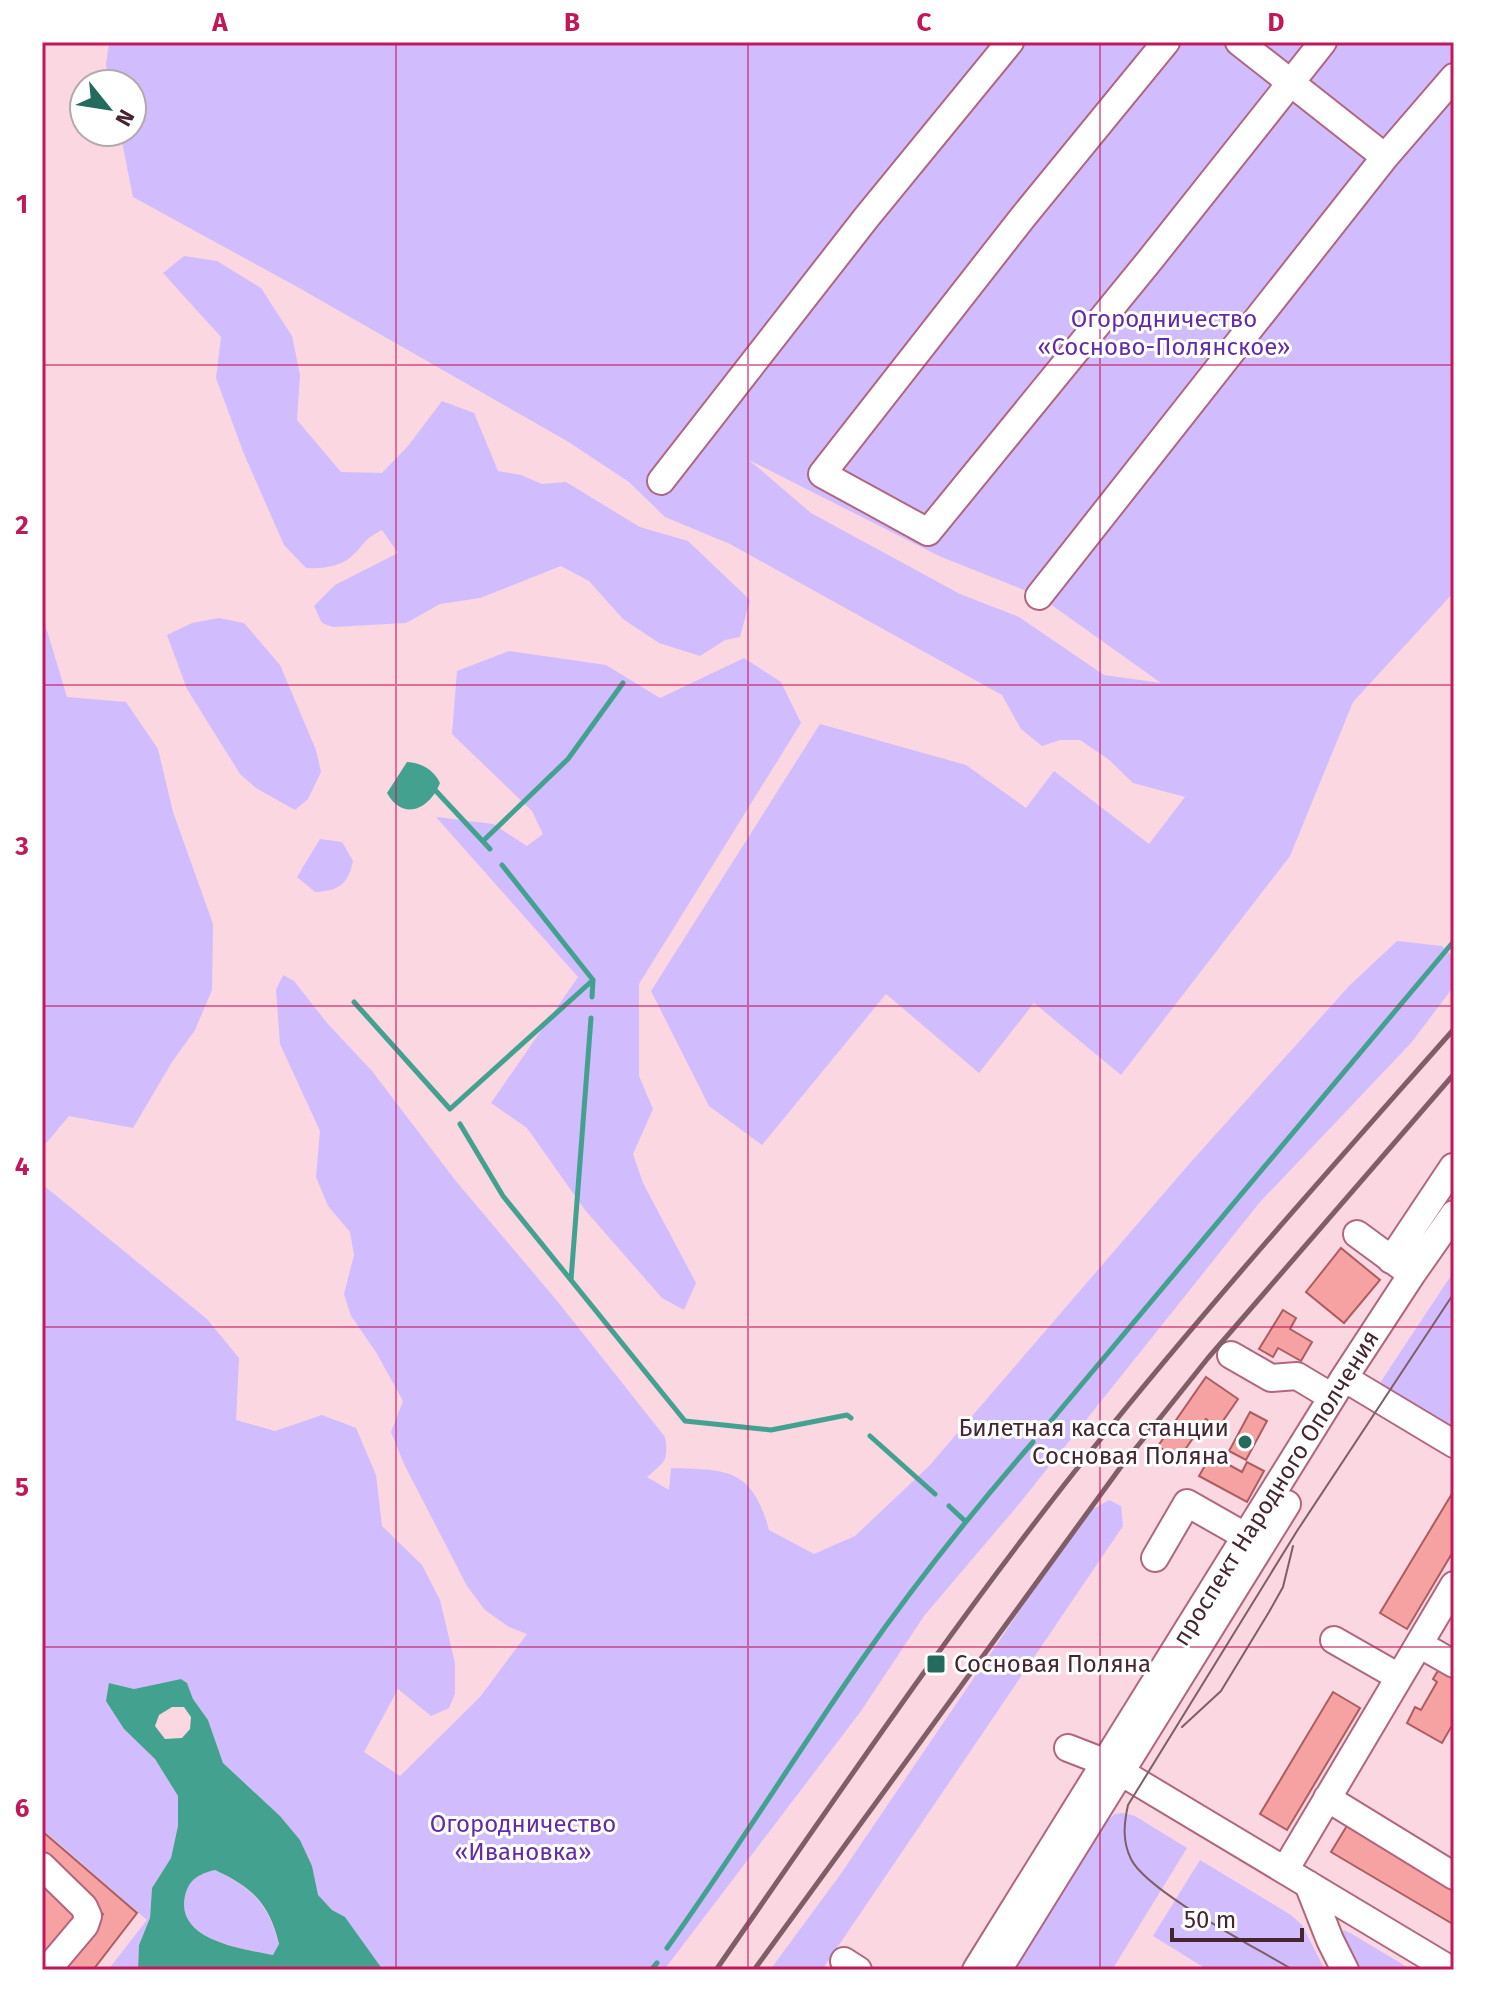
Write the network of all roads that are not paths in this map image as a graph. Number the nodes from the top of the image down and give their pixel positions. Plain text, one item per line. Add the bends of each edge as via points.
1 (1010, 42) edge
2 (1166, 42) edge
3 (1239, 42) edge
4 (1323, 42) edge
5 (1454, 77) edge
6 (1290, 82) junction
7 (1385, 157) junction
8 (661, 481) dead end
9 (1039, 596) dead end
10 (1453, 1167) edge
11 (1454, 1214) edge
12 (1357, 1234) dead end
13 (1454, 1244) edge
14 (1410, 1272) junction
15 (1231, 1355) dead end
16 (1345, 1387) junction
17 (1454, 1444) edge
18 (1245, 1536) junction
19 (1155, 1558) dead end
20 (1454, 1585) edge
21 (1334, 1640) dead end
22 (1419, 1644) junction
23 (1454, 1664) edge
24 (1399, 1677) junction
25 (1068, 1748) dead end
26 (1112, 1766) junction
27 (1327, 1798) junction
28 (1285, 1870) junction
29 (45, 1875) edge
30 (1454, 1876) edge
31 (1308, 1884) junction
32 (1451, 1964) edge
33 (47, 1970) edge
34 (976, 1970) edge
35 (998, 1970) edge
36 (1345, 1970) edge

1 - 8 street
2 - 6 street via 822,474 928,532
3 - 6 street
4 - 6 street
5 - 7 street
6 - 7 street
7 - 9 street
10 - 14 street
11 - 14 street, проспект Народного Ополчения
12 - 14 street
13 - 14 street, проспект Народного Ополчения
14 - 16 street, проспект Народного Ополчения
15 - 16 street via 1271,1378 1297,1376
16 - 17 street
16 - 18 street, проспект Народного Ополчения
16 - 26 street, проспект Народного Ополчения
18 - 19 street via 1187,1503
18 - 26 street, проспект Народного Ополчения
20 - 22 street
21 - 24 street
22 - 23 street
22 - 24 street
24 - 27 street
25 - 26 street
26 - 28 street
26 - 34 street, проспект Народного Ополчения
26 - 35 street, проспект Народного Ополчения
27 - 28 street
27 - 30 street
28 - 31 street
29 - 33 street via 88,1916
31 - 32 street
31 - 36 street

